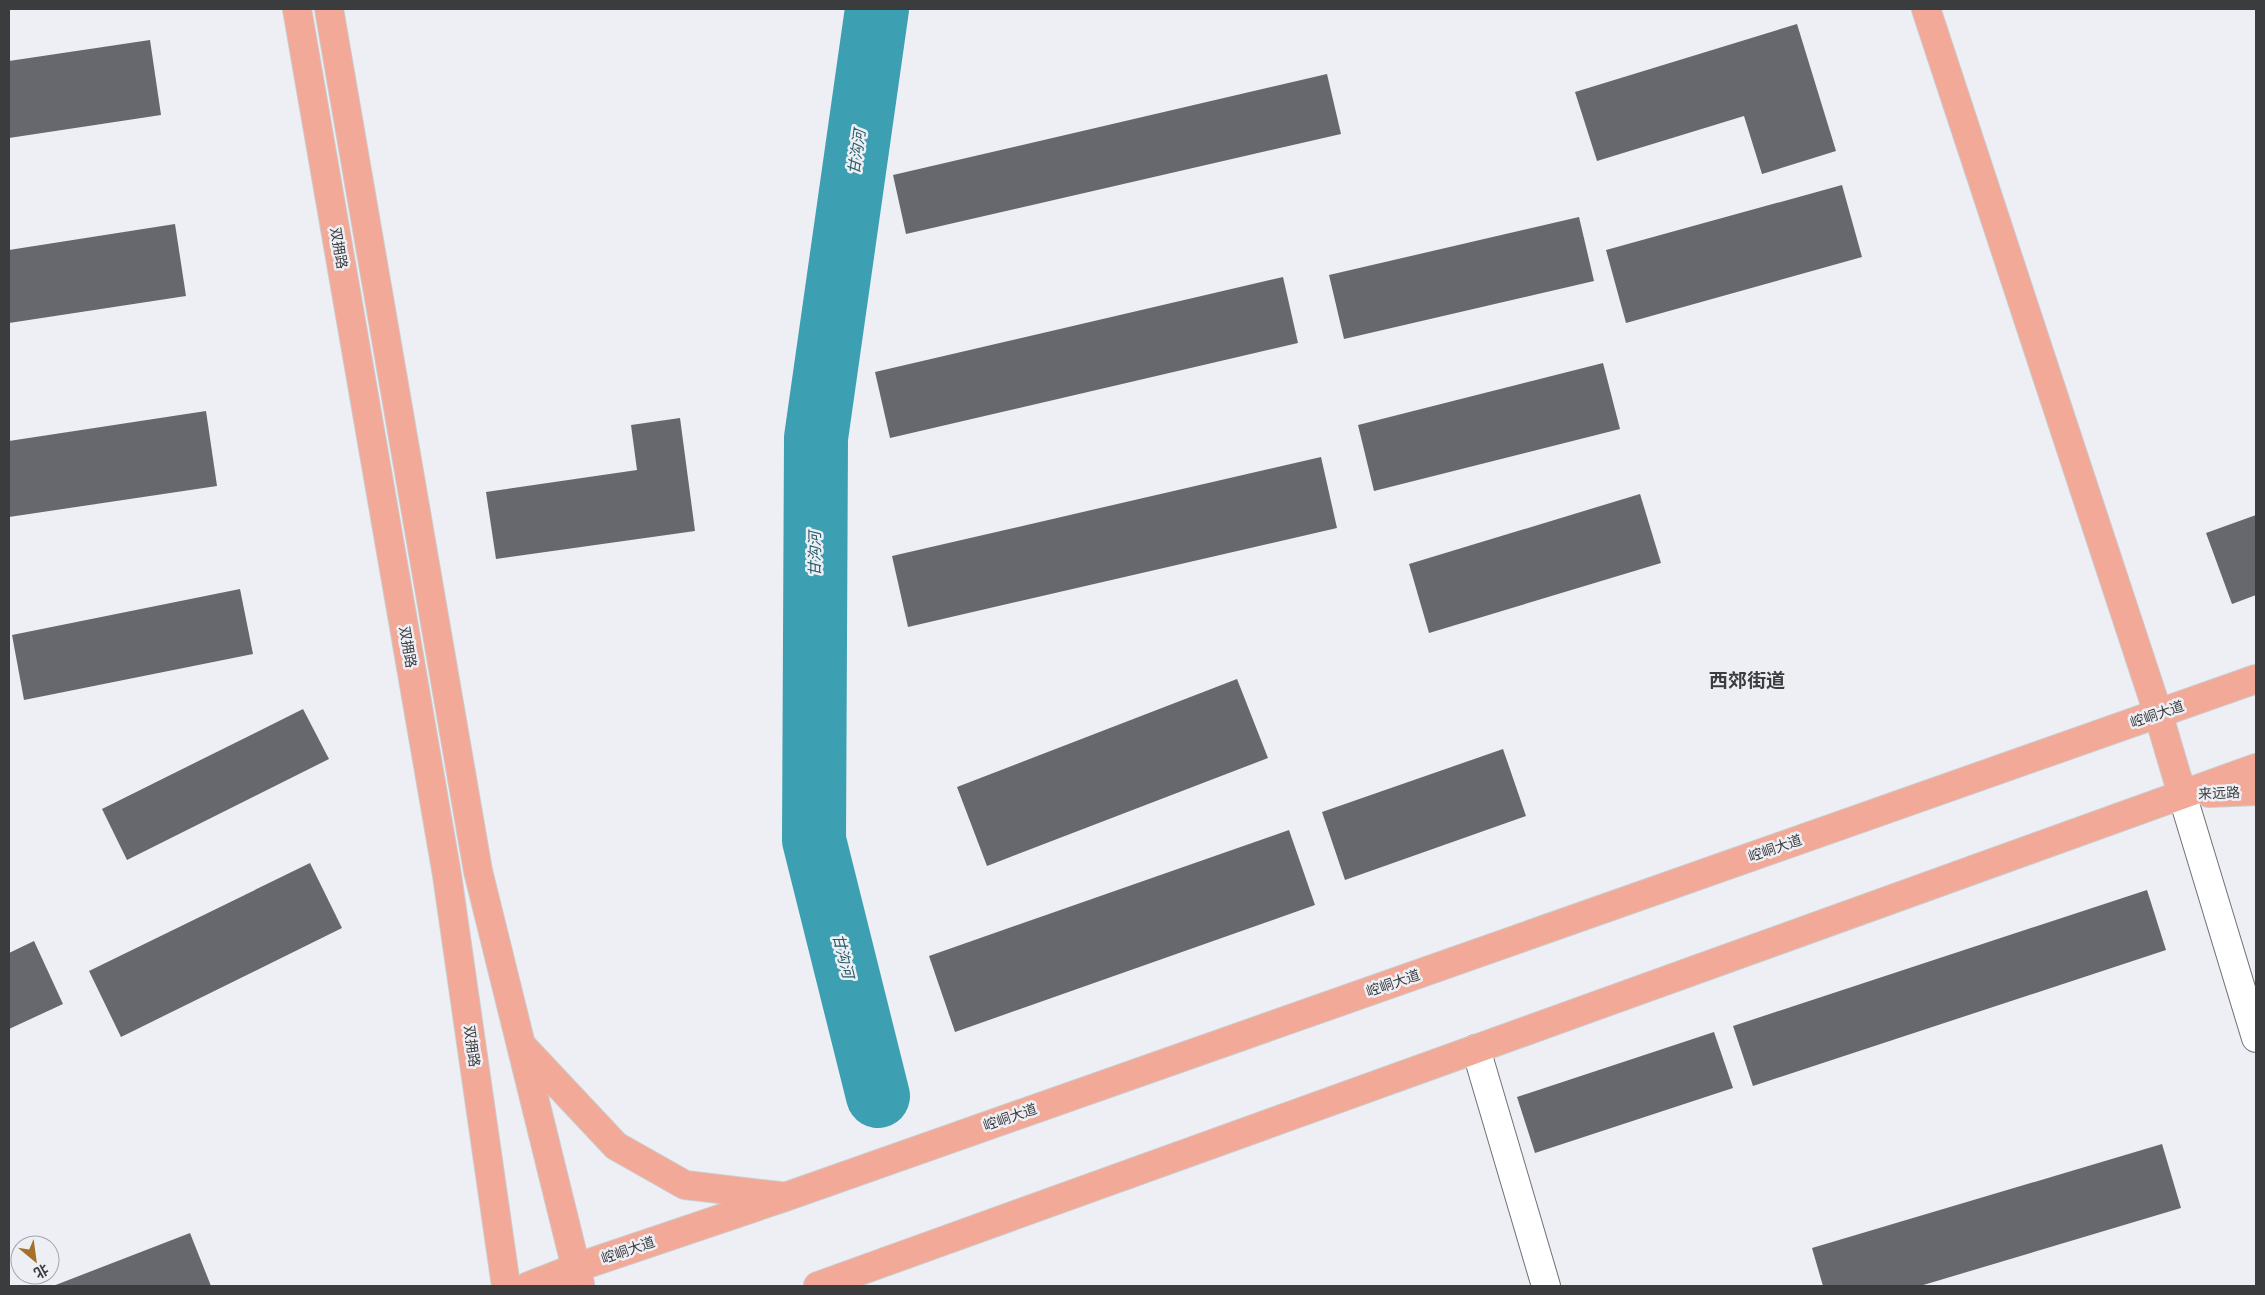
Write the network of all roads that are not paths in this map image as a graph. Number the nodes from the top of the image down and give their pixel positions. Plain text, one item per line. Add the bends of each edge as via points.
1 (297, 9) edge
2 (328, 9) edge
3 (1926, 9) edge
4 (2256, 679) edge
5 (2158, 713) junction
6 (2256, 768) edge
7 (2256, 792) edge
8 (2182, 794) junction
9 (2256, 1038) edge
10 (522, 1046) junction
11 (1476, 1049) junction
12 (785, 1197) junction
13 (578, 1277) edge
14 (506, 1286) edge
15 (528, 1286) edge
16 (818, 1286) edge
17 (1546, 1286) edge

1 - 14 main road, 双拥路 via 448,875
2 - 10 main road via 478,871
3 - 5 main road
4 - 5 main road, 崆峒大道
5 - 8 main road
5 - 12 main road, 崆峒大道
6 - 8 main road
7 - 8 main road, 来远路
8 - 9 street
8 - 11 main road
10 - 12 main road via 616,1146 685,1185
10 - 13 main road
11 - 16 main road
11 - 17 street
12 - 13 main road, 崆峒大道
13 - 15 main road, 崆峒大道

